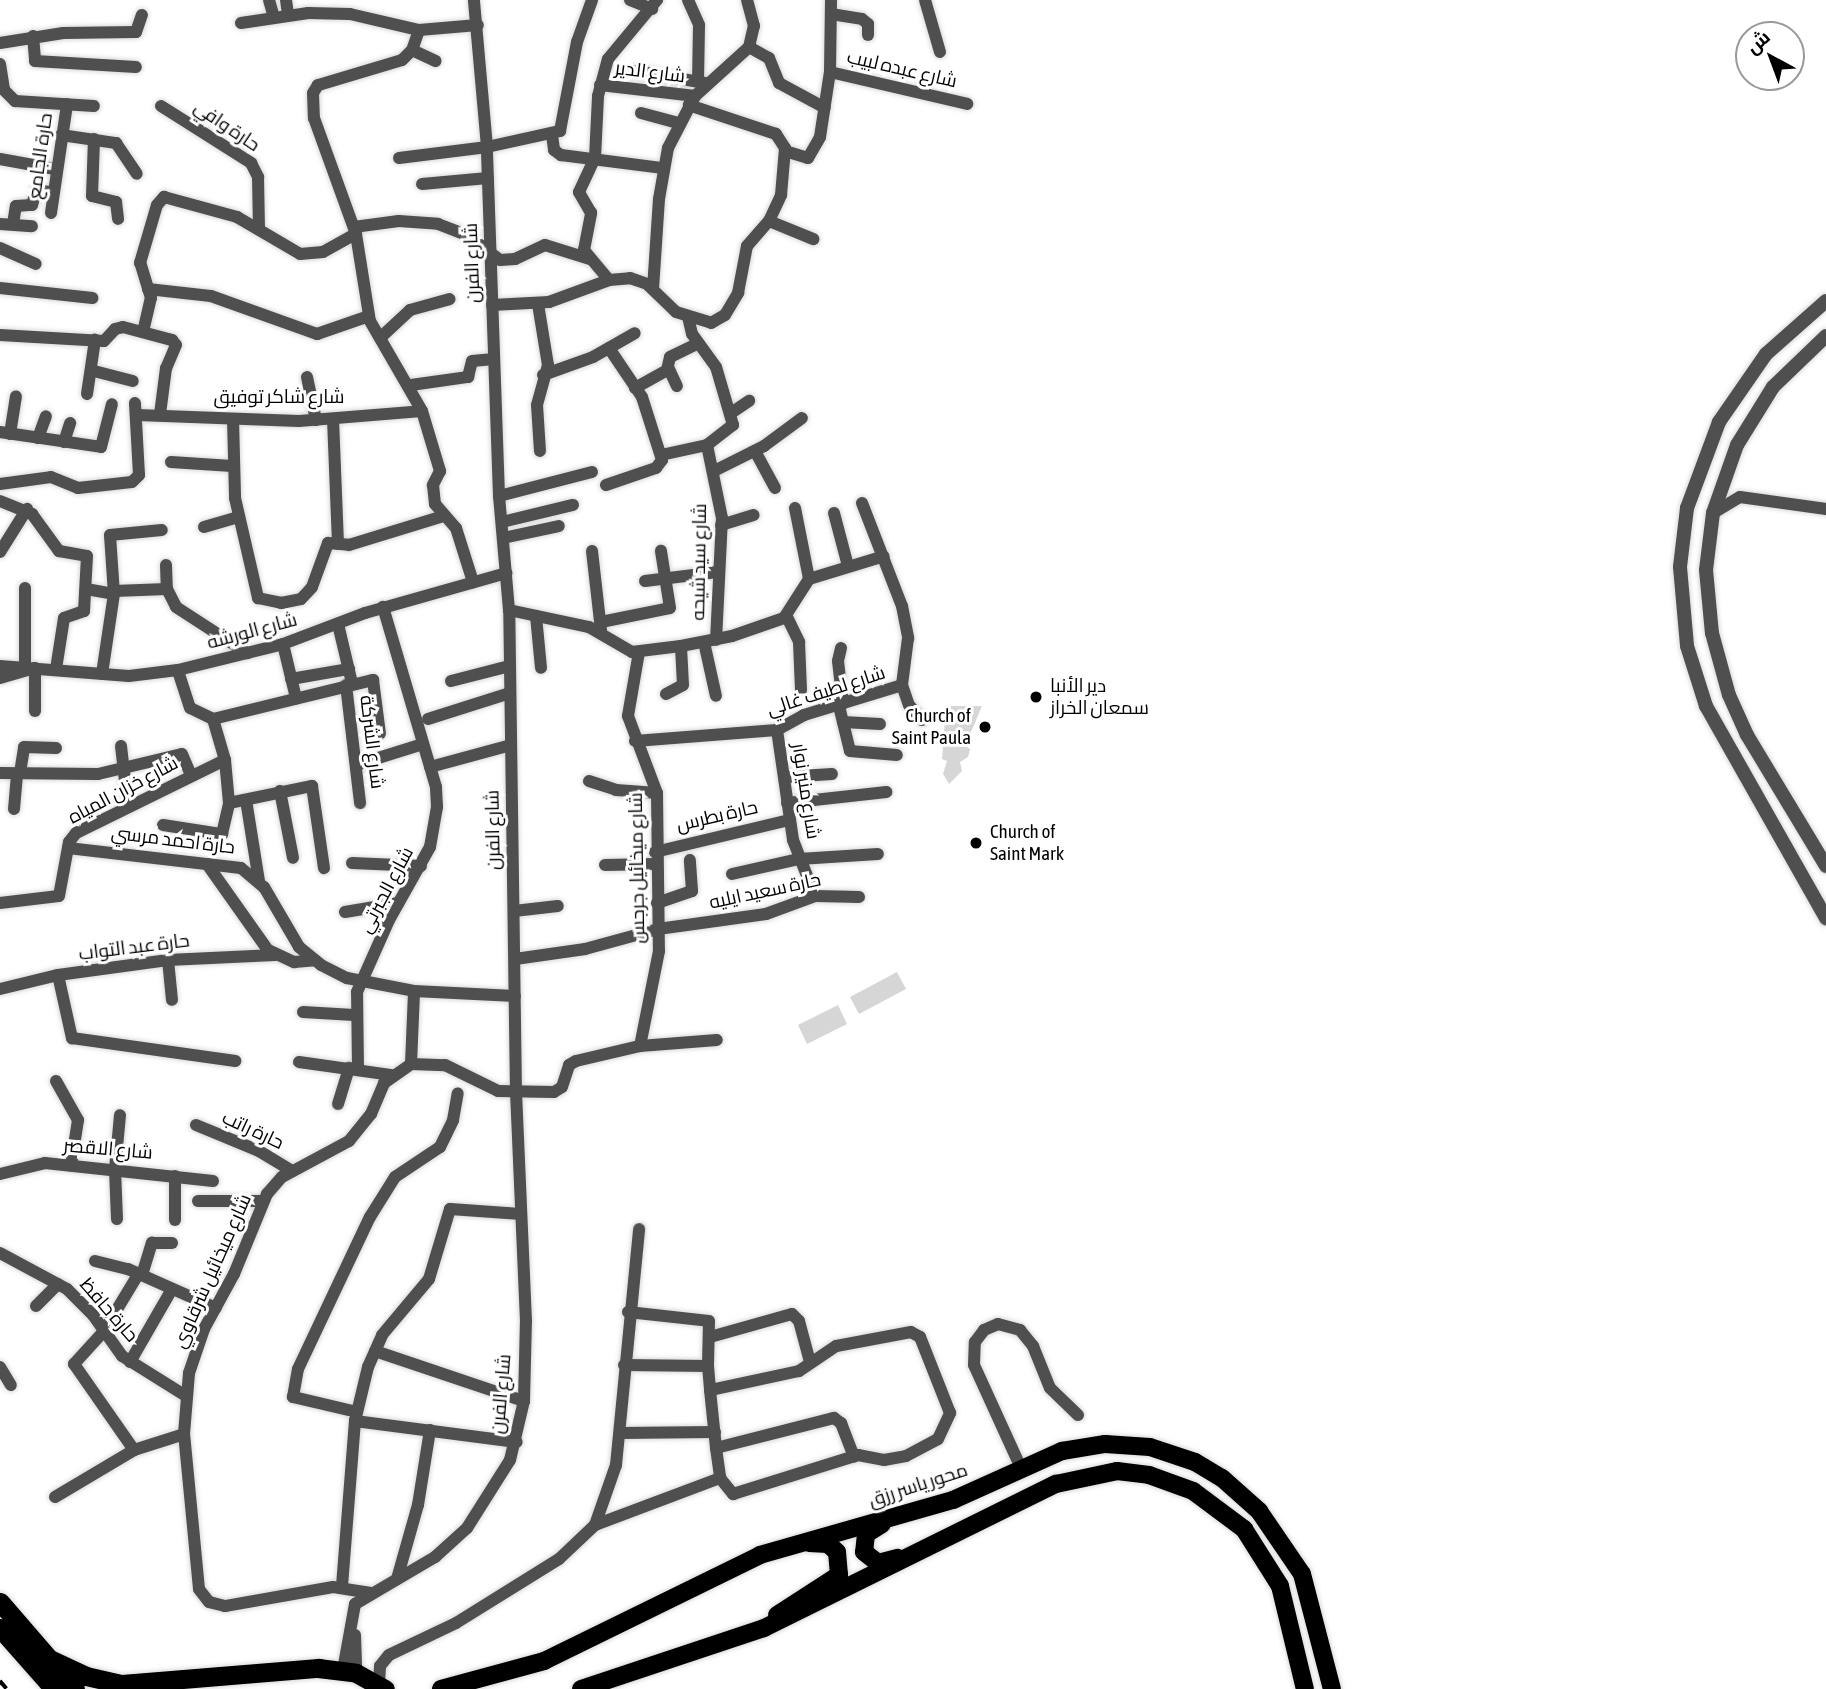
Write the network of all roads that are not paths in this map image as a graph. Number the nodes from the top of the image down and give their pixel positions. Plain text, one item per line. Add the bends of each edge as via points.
1 (269, 0) edge
2 (286, 0) edge
3 (350, 0) edge
4 (474, 0) edge
5 (592, 0) edge
6 (630, 0) edge
7 (688, 0) edge
8 (747, 0) edge
9 (831, 0) edge
10 (925, 0) edge
11 (655, 4) edge
12 (350, 14) junction
13 (831, 14) junction
14 (142, 15) dead end
15 (288, 15) junction
16 (274, 17) junction
17 (241, 23) dead end
18 (478, 25) junction
19 (419, 30) junction
20 (868, 35) dead end
21 (33, 36) junction
22 (0, 43) edge
23 (749, 47) junction
24 (412, 50) junction
25 (940, 52) dead end
26 (436, 61) dead end
27 (0, 64) edge
28 (135, 67) dead end
29 (636, 71) dead end
30 (830, 72) junction
31 (702, 82) junction
32 (600, 85) junction
33 (692, 101) junction
34 (67, 104) junction
35 (967, 104) dead end
36 (94, 106) dead end
37 (161, 106) dead end
38 (825, 108) junction
39 (641, 113) dead end
40 (678, 123) junction
41 (61, 135) junction
42 (552, 135) junction
43 (94, 139) junction
44 (487, 147) junction
45 (785, 151) junction
46 (400, 158) dead end
47 (595, 158) junction
48 (0, 159) edge
49 (663, 168) junction
50 (55, 169) junction
51 (137, 174) dead end
52 (488, 178) junction
53 (422, 184) dead end
54 (52, 192) junction
55 (51, 213) dead end
56 (118, 219) dead end
57 (769, 221) junction
58 (7, 224) edge
59 (32, 226) dead end
60 (258, 228) junction
61 (355, 231) junction
62 (813, 239) dead end
63 (0, 248) edge
64 (491, 256) junction
65 (590, 259) junction
66 (36, 264) dead end
67 (609, 280) junction
68 (0, 288) edge
69 (148, 289) junction
70 (653, 289) junction
71 (92, 298) dead end
72 (450, 299) dead end
73 (1826, 301) edge
74 (538, 304) junction
75 (492, 305) junction
76 (369, 316) junction
77 (688, 316) junction
78 (143, 332) junction
79 (635, 332) dead end
80 (0, 335) edge
81 (1826, 336) edge
82 (380, 338) junction
83 (95, 340) junction
84 (697, 344) junction
85 (609, 348) junction
86 (494, 359) junction
87 (668, 367) junction
88 (94, 371) junction
89 (543, 375) junction
90 (307, 377) dead end
91 (133, 381) dead end
92 (411, 385) junction
93 (677, 386) dead end
94 (635, 388) junction
95 (87, 394) dead end
96 (16, 396) dead end
97 (749, 401) dead end
98 (112, 404) dead end
99 (422, 411) junction
100 (731, 413) junction
101 (160, 414) junction
102 (46, 416) dead end
103 (802, 418) dead end
104 (233, 419) junction
105 (333, 419) junction
106 (316, 420) junction
107 (70, 423) dead end
108 (5, 433) edge
109 (38, 438) junction
110 (64, 442) junction
111 (707, 445) junction
112 (540, 451) dead end
113 (755, 451) junction
114 (661, 455) junction
115 (171, 461) dead end
116 (232, 466) junction
117 (716, 470) junction
118 (592, 472) dead end
119 (1724, 474) junction
120 (0, 484) edge
121 (606, 485) dead end
122 (775, 488) dead end
123 (499, 496) junction
124 (1740, 497) junction
125 (0, 501) edge
126 (862, 503) dead end
127 (573, 505) dead end
128 (796, 508) dead end
129 (27, 509) junction
130 (1826, 509) edge
131 (834, 513) dead end
132 (1713, 513) junction
133 (753, 515) dead end
134 (443, 516) junction
135 (238, 517) junction
136 (502, 522) junction
137 (721, 525) junction
138 (204, 527) dead end
139 (559, 527) dead end
140 (162, 530) dead end
141 (503, 538) junction
142 (338, 544) junction
143 (592, 551) dead end
144 (661, 551) dead end
145 (0, 552) edge
146 (884, 556) junction
147 (166, 565) dead end
148 (848, 566) junction
149 (718, 572) junction
150 (506, 573) junction
151 (666, 579) junction
152 (809, 579) junction
153 (645, 581) dead end
154 (473, 582) junction
155 (24, 588) dead end
156 (86, 589) junction
157 (167, 589) junction
158 (114, 592) junction
159 (383, 607) junction
160 (509, 610) junction
161 (536, 616) junction
162 (787, 617) junction
163 (338, 624) junction
164 (601, 628) junction
165 (710, 641) junction
166 (283, 644) junction
167 (681, 646) junction
168 (841, 648) dead end
169 (639, 652) junction
170 (247, 653) junction
171 (1719, 663) junction
172 (0, 666) edge
173 (510, 666) junction
174 (30, 667) junction
175 (541, 668) dead end
176 (1692, 668) junction
177 (56, 669) junction
178 (349, 669) junction
179 (178, 670) junction
180 (102, 674) junction
181 (0, 678) edge
182 (291, 679) junction
183 (451, 681) dead end
184 (349, 684) junction
185 (902, 685) junction
186 (801, 690) dead end
187 (510, 693) junction
188 (666, 694) dead end
189 (716, 696) dead end
190 (296, 698) junction
191 (841, 705) junction
192 (35, 711) dead end
193 (213, 719) junction
194 (428, 719) dead end
195 (922, 720) dead end
196 (843, 722) junction
197 (880, 724) dead end
198 (777, 730) junction
199 (380, 734) dead end
200 (635, 741) junction
201 (423, 744) junction
202 (511, 745) junction
203 (121, 746) dead end
204 (56, 748) dead end
205 (897, 755) dead end
206 (225, 760) junction
207 (359, 764) junction
208 (430, 767) junction
209 (121, 771) junction
210 (0, 773) edge
211 (18, 773) junction
212 (832, 774) dead end
213 (191, 775) junction
214 (785, 777) junction
215 (589, 781) dead end
216 (280, 792) junction
217 (886, 792) dead end
218 (657, 793) junction
219 (246, 800) junction
220 (229, 803) junction
221 (360, 803) dead end
222 (787, 803) junction
223 (128, 807) junction
224 (14, 809) dead end
225 (789, 820) junction
226 (163, 825) dead end
227 (1805, 831) junction
228 (1783, 842) junction
229 (68, 848) junction
230 (878, 854) dead end
231 (293, 858) dead end
232 (655, 858) junction
233 (690, 859) dead end
234 (799, 859) junction
235 (352, 863) dead end
236 (207, 864) junction
237 (605, 865) dead end
238 (421, 866) junction
239 (1826, 866) edge
240 (324, 868) dead end
241 (732, 874) dead end
242 (259, 881) junction
243 (816, 896) junction
244 (859, 897) dead end
245 (0, 903) edge
246 (398, 903) junction
247 (657, 904) junction
248 (558, 906) dead end
249 (514, 911) junction
250 (345, 912) dead end
251 (1826, 918) edge
252 (658, 929) junction
253 (275, 955) junction
254 (515, 959) junction
255 (168, 960) junction
256 (315, 960) junction
257 (58, 975) junction
258 (361, 982) junction
259 (0, 989) edge
260 (414, 991) junction
261 (516, 996) junction
262 (172, 1000) dead end
263 (303, 1013) dead end
264 (354, 1015) junction
265 (717, 1040) dead end
266 (640, 1046) junction
267 (235, 1061) dead end
268 (299, 1062) dead end
269 (411, 1064) junction
270 (353, 1069) junction
271 (392, 1075) junction
272 (56, 1081) dead end
273 (457, 1093) dead end
274 (516, 1094) junction
275 (338, 1104) dead end
276 (120, 1115) dead end
277 (196, 1125) dead end
278 (71, 1165) junction
279 (115, 1169) junction
280 (292, 1171) junction
281 (0, 1174) edge
282 (175, 1176) junction
283 (213, 1181) dead end
284 (198, 1201) dead end
285 (263, 1201) junction
286 (521, 1214) junction
287 (117, 1219) dead end
288 (174, 1220) dead end
289 (639, 1229) dead end
290 (172, 1243) dead end
291 (0, 1253) edge
292 (96, 1261) dead end
293 (140, 1274) junction
294 (58, 1283) junction
295 (172, 1289) junction
296 (36, 1306) dead end
297 (216, 1308) junction
298 (628, 1312) junction
299 (104, 1331) junction
300 (710, 1337) junction
301 (375, 1351) junction
302 (130, 1362) junction
303 (810, 1362) junction
304 (624, 1364) junction
305 (708, 1366) junction
306 (0, 1367) edge
307 (11, 1385) dead end
308 (710, 1390) junction
309 (186, 1396) junction
310 (524, 1401) junction
311 (1078, 1415) dead end
312 (356, 1416) junction
313 (430, 1430) junction
314 (715, 1432) junction
315 (620, 1433) junction
316 (184, 1434) junction
317 (517, 1443) junction
318 (716, 1448) junction
319 (134, 1450) junction
320 (854, 1457) junction
321 (1021, 1468) junction
322 (720, 1478) junction
323 (55, 1497) dead end
324 (898, 1517) junction
325 (595, 1525) junction
326 (797, 1542) junction
327 (929, 1547) junction
328 (397, 1578) junction
329 (342, 1586) junction
330 (371, 1593) junction
331 (0, 1602) edge
332 (0, 1628) edge
333 (761, 1629) junction
334 (52, 1660) junction
335 (350, 1672) junction
336 (154, 1686) edge
337 (382, 1687) edge
338 (54, 1689) edge
339 (75, 1689) edge
340 (441, 1689) edge
341 (581, 1689) edge
342 (1305, 1689) edge
343 (1332, 1689) edge

1 - 16 street
2 - 15 street
3 - 12 street
4 - 18 street, شارع الفرن
5 - 42 street via 577,42 564,124
6 - 11 street
7 - 31 street via 699,25
8 - 23 street via 754,26
9 - 13 street
10 - 25 street
11 - 32 street via 614,48
12 - 15 street
12 - 19 street
13 - 20 street via 862,19 868,24
13 - 30 street
14 - 21 street via 136,32
15 - 16 street
16 - 17 street
18 - 19 street
18 - 44 street, شارع الفرن
19 - 24 street
21 - 22 street
21 - 28 street via 35,61
23 - 31 street
23 - 38 street via 769,58 779,83
24 - 26 street
24 - 61 street via 394,63 314,88 317,131
27 - 34 street via 10,98
29 - 31 street
30 - 35 street, شارع عبده لبيب
30 - 38 street
31 - 33 street
32 - 33 street, شارع الدير
32 - 47 street
33 - 40 street
33 - 45 street, شارع الدير via 776,134
34 - 36 street
34 - 41 street, حارة الجامع
37 - 60 street, حارة وافي via 251,163 258,177
38 - 45 street via 811,157
39 - 40 street
40 - 49 street
41 - 43 street
41 - 50 street, حارة الجامع
42 - 44 street
42 - 47 street via 556,153
43 - 51 street via 121,146
43 - 56 street via 92,195 116,202
44 - 46 street
44 - 52 street, شارع الفرن
45 - 57 street via 781,194
47 - 49 street
47 - 65 street via 579,192 591,214 584,240
48 - 50 street
49 - 70 street
50 - 54 street, حارة الجامع
52 - 53 street
52 - 64 street, شارع الفرن
54 - 55 street, حارة الجامع
54 - 58 street via 36,191 32,205 16,206
57 - 62 street
57 - 77 street via 747,246 738,293 725,315 711,323
58 - 59 street
60 - 61 street via 281,246 310,255
60 - 69 street via 210,207 164,197 157,205 141,263
61 - 64 street via 399,220 438,224 467,235
61 - 76 street
63 - 66 street
64 - 65 street via 507,261 554,244
64 - 75 street, شارع الفرن
65 - 67 street
67 - 70 street via 630,278
67 - 74 street
68 - 71 street
69 - 76 street via 211,296 317,334
69 - 78 street via 151,298
70 - 77 street via 669,307
72 - 82 street via 410,310
73 - 176 street via 1753,369 1719,422 1700,465 1685,519 1680,567
74 - 75 street
74 - 89 street via 548,365
75 - 86 street, شارع الفرن
76 - 82 street
77 - 84 street
78 - 83 street via 119,327 104,341
78 - 101 street via 176,345 166,368
79 - 85 street
80 - 83 street
81 - 119 street via 1767,397
82 - 92 street
83 - 88 street
84 - 87 street via 670,357
84 - 100 street via 716,367
85 - 89 street
85 - 94 street
86 - 92 street via 472,361 468,377
86 - 123 street, شارع الفرن
87 - 93 street
87 - 94 street
88 - 91 street
88 - 95 street
89 - 112 street via 537,405
90 - 106 street
92 - 99 street
94 - 114 street
96 - 108 street
97 - 100 street
98 - 110 street via 104,445
99 - 105 street, شارع شاكر توفيق
99 - 134 street via 429,443 437,453 440,471 433,485 435,504
100 - 111 street via 733,425
101 - 104 street, شارع شاكر توفيق
101 - 120 street, شارع شاكر توفيق via 136,409 139,475 132,482 78,488 51,477
102 - 109 street
103 - 113 street
104 - 106 street, شارع شاكر توفيق
104 - 116 street
105 - 106 street, شارع شاكر توفيق
105 - 142 street
107 - 110 street
108 - 109 street
109 - 110 street
111 - 114 street
111 - 117 street, شارع سيد شيحه
113 - 117 street
113 - 122 street
114 - 121 street via 656,468
115 - 116 street
116 - 135 street
117 - 137 street, شارع سيد شيحه
118 - 123 street
119 - 124 street
119 - 132 street
123 - 136 street, شارع الفرن
124 - 130 street
124 - 132 street
125 - 129 street
126 - 146 street
127 - 136 street
128 - 152 street
129 - 145 street
129 - 156 street via 59,551 86,554
131 - 148 street
132 - 171 street via 1707,591
133 - 137 street
134 - 142 street via 349,545
134 - 154 street via 456,527
135 - 138 street
135 - 142 street via 255,595 262,600 301,599 312,587 324,545
136 - 141 street, شارع الفرن
137 - 149 street, شارع سيد شيحه
139 - 141 street
140 - 158 street via 114,532 110,538
141 - 150 street, شارع الفرن
143 - 164 street
144 - 151 street
146 - 148 street
146 - 185 street via 905,619
147 - 157 street
148 - 152 street
149 - 151 street
149 - 165 street, شارع سيد شيحه
150 - 154 street, شارع الورشه
150 - 160 street, شارع الفرن
151 - 153 street
151 - 164 street via 671,604 666,611
152 - 162 street
154 - 159 street, شارع الورشه
155 - 174 street
156 - 158 street
156 - 177 street via 83,613 64,618
157 - 158 street
157 - 170 street via 184,616
158 - 180 street
159 - 163 street, شارع الورشه
159 - 201 street, شارع الجبرتي
160 - 161 street
160 - 173 street, شارع الفرن
161 - 164 street
161 - 175 street
162 - 165 street
162 - 186 street via 799,642
163 - 166 street, شارع الورشه
163 - 178 street, شارع الشركة
164 - 169 street via 624,650
165 - 167 street
165 - 189 street, شارع سيد شيحه
166 - 170 street, شارع الورشه
166 - 182 street
167 - 169 street
167 - 188 street via 683,685
168 - 191 street
169 - 200 street, شارع ميخائيل جرجس via 628,716
170 - 179 street, شارع الورشه
171 - 176 street
171 - 227 street via 1747,735
172 - 174 street, شارع الورشه
173 - 183 street
173 - 187 street, شارع الفرن
174 - 177 street, شارع الورشه
174 - 181 street
174 - 192 street
176 - 228 street via 1727,747
177 - 180 street, شارع الورشه
178 - 182 street
178 - 184 street, شارع الشركة
179 - 180 street, شارع الورشه
179 - 193 street via 191,709
182 - 190 street
184 - 190 street
184 - 199 street via 373,680
184 - 207 street, شارع الشركة
185 - 191 street, شارع لطيف غالي
185 - 195 street via 909,705
187 - 194 street
187 - 202 street, شارع الفرن
190 - 193 street
191 - 196 street
191 - 198 street, شارع لطيف غالي via 804,715
193 - 206 street
196 - 197 street
196 - 205 street via 850,751
198 - 200 street, شارع لطيف غالي
198 - 214 street, شارع منير نوار
200 - 218 street, شارع ميخائيل جرجس
201 - 207 street
201 - 208 street, شارع الجبرتي
202 - 208 street
202 - 249 street, شارع الفرن
203 - 209 street
204 - 211 street via 24,747
206 - 213 street, شارع خزان المياه
206 - 220 street
207 - 221 street, شارع الشركة
208 - 238 street, شارع الجبرتي via 438,807 433,837
209 - 211 street
209 - 213 street via 182,754
209 - 223 street
210 - 211 street
211 - 224 street
212 - 214 street
213 - 223 street, شارع خزان المياه
214 - 222 street, شارع منير نوار
215 - 218 street via 616,790
216 - 219 street
216 - 231 street
216 - 240 street via 313,787
217 - 222 street
218 - 232 street, شارع ميخائيل جرجس
219 - 220 street
219 - 242 street
220 - 226 street via 222,834
222 - 225 street, شارع منير نوار
223 - 229 street, شارع خزان المياه via 76,833
225 - 232 street, حارة بطرس
225 - 234 street, شارع منير نوار
227 - 228 street via 1790,828
227 - 239 street
228 - 251 street
229 - 236 street, حارة احمد مرسي
229 - 245 street, شارع خزان المياه via 59,896
230 - 234 street
232 - 237 street, حارة بطرس
232 - 247 street, شارع ميخائيل جرجس
233 - 247 street via 692,891
234 - 241 street
234 - 243 street, شارع منير نوار
235 - 238 street
236 - 242 street, حارة احمد مرسي via 241,868
236 - 253 street
238 - 246 street, شارع الجبرتي
242 - 256 street via 290,935
243 - 244 street, حارة سعيد ايليه
243 - 252 street, حارة سعيد ايليه via 766,914
246 - 250 street
246 - 258 street, شارع الجبرتي
247 - 252 street, شارع ميخائيل جرجس
248 - 249 street
249 - 254 street, شارع الفرن
252 - 254 street, حارة سعيد ايليه via 585,949
252 - 266 street, شارع ميخائيل جرجس via 659,951
253 - 255 street, حارة عبد التواب
253 - 256 street, حارة عبد التواب via 294,962
254 - 261 street, شارع الفرن
255 - 257 street, حارة عبد التواب
255 - 262 street
256 - 258 street
257 - 259 street, حارة عبد التواب
257 - 267 street via 70,1036
258 - 260 street
258 - 264 street, شارع الجبرتي
260 - 261 street
260 - 269 street
261 - 274 street, شارع الفرن
263 - 264 street
264 - 270 street, شارع الجبرتي
265 - 266 street
266 - 274 street via 572,1063 557,1091
268 - 270 street
269 - 271 street
269 - 274 street via 445,1065 498,1091
270 - 271 street
270 - 275 street
271 - 280 street, شارع ميخائيل شرقاوي via 365,1125 349,1141
272 - 278 street via 78,1120
273 - 312 street via 453,1121 440,1147 396,1177 370,1217 298,1369 293,1397
274 - 286 street, شارع الفرن
276 - 279 street
277 - 280 street, حارة راتب via 259,1151
278 - 279 street, شارع الاقصر
278 - 281 street, شارع الاقصر via 37,1164
279 - 282 street, شارع الاقصر
279 - 287 street
280 - 285 street, شارع ميخائيل شرقاوي
282 - 283 street, شارع الاقصر
282 - 288 street
284 - 285 street
285 - 297 street, شارع ميخائيل شرقاوي
286 - 301 street via 449,1211 429,1279 391,1320
286 - 310 street, شارع الفرن
289 - 298 street
290 - 293 street via 152,1243
291 - 294 street, حارة حافظ
292 - 293 street
293 - 295 street
293 - 299 street
294 - 296 street
294 - 299 street, حارة حافظ via 81,1301
295 - 297 street
295 - 302 street
297 - 309 street, شارع ميخائيل شرقاوي via 195,1350
298 - 300 street via 706,1319
298 - 304 street
299 - 302 street, حارة حافظ
299 - 319 street via 74,1364
300 - 303 street via 793,1314
300 - 305 street
301 - 310 street
301 - 312 street
302 - 309 street, حارة حافظ
303 - 308 street via 792,1373
303 - 320 street via 836,1346 907,1332 920,1337 950,1413 947,1427 932,1443 905,1456 884,1460
304 - 305 street
304 - 315 street
305 - 308 street
306 - 307 street
308 - 314 street
309 - 316 street, شارع ميخائيل شرقاوي
310 - 317 street, شارع الفرن
311 - 321 street via 1051,1388 1034,1346 1020,1331 998,1324 984,1330 975,1342 974,1365
312 - 313 street
312 - 329 street
313 - 317 street
313 - 328 street via 418,1505
314 - 315 street
314 - 318 street
315 - 325 street via 612,1487
316 - 319 street
316 - 329 street, شارع ميخائيل شرقاوي via 203,1597 225,1606
317 - 328 street, شارع الفرن via 502,1477 467,1528 435,1557
318 - 320 street via 834,1418 843,1427
318 - 322 street
319 - 323 street
320 - 322 street via 739,1494 727,1490
321 - 324 main road, محور ياسر رزق via 953,1500
321 - 343 main road, محور ياسر رزق via 1076,1447 1121,1444 1180,1456 1222,1478 1259,1511 1294,1557 1309,1592
322 - 325 street
324 - 326 main road, محور ياسر رزق
324 - 327 main road via 866,1534 862,1547 866,1556 883,1563
325 - 337 street via 559,1559 456,1623 389,1655 380,1666
326 - 333 main road via 833,1547 840,1557 839,1575
326 - 340 main road, محور ياسر رزق via 714,1575 544,1661
327 - 333 main road
327 - 342 main road via 1070,1478 1117,1471 1164,1479 1220,1508 1259,1548 1286,1603
328 - 330 street, شارع الفرن
329 - 330 street, شارع ميخائيل شرقاوي
330 - 335 street via 356,1623
331 - 334 highway
332 - 338 highway
333 - 341 main road
334 - 336 highway via 104,1681
334 - 339 highway
335 - 336 highway via 283,1670
335 - 337 highway

